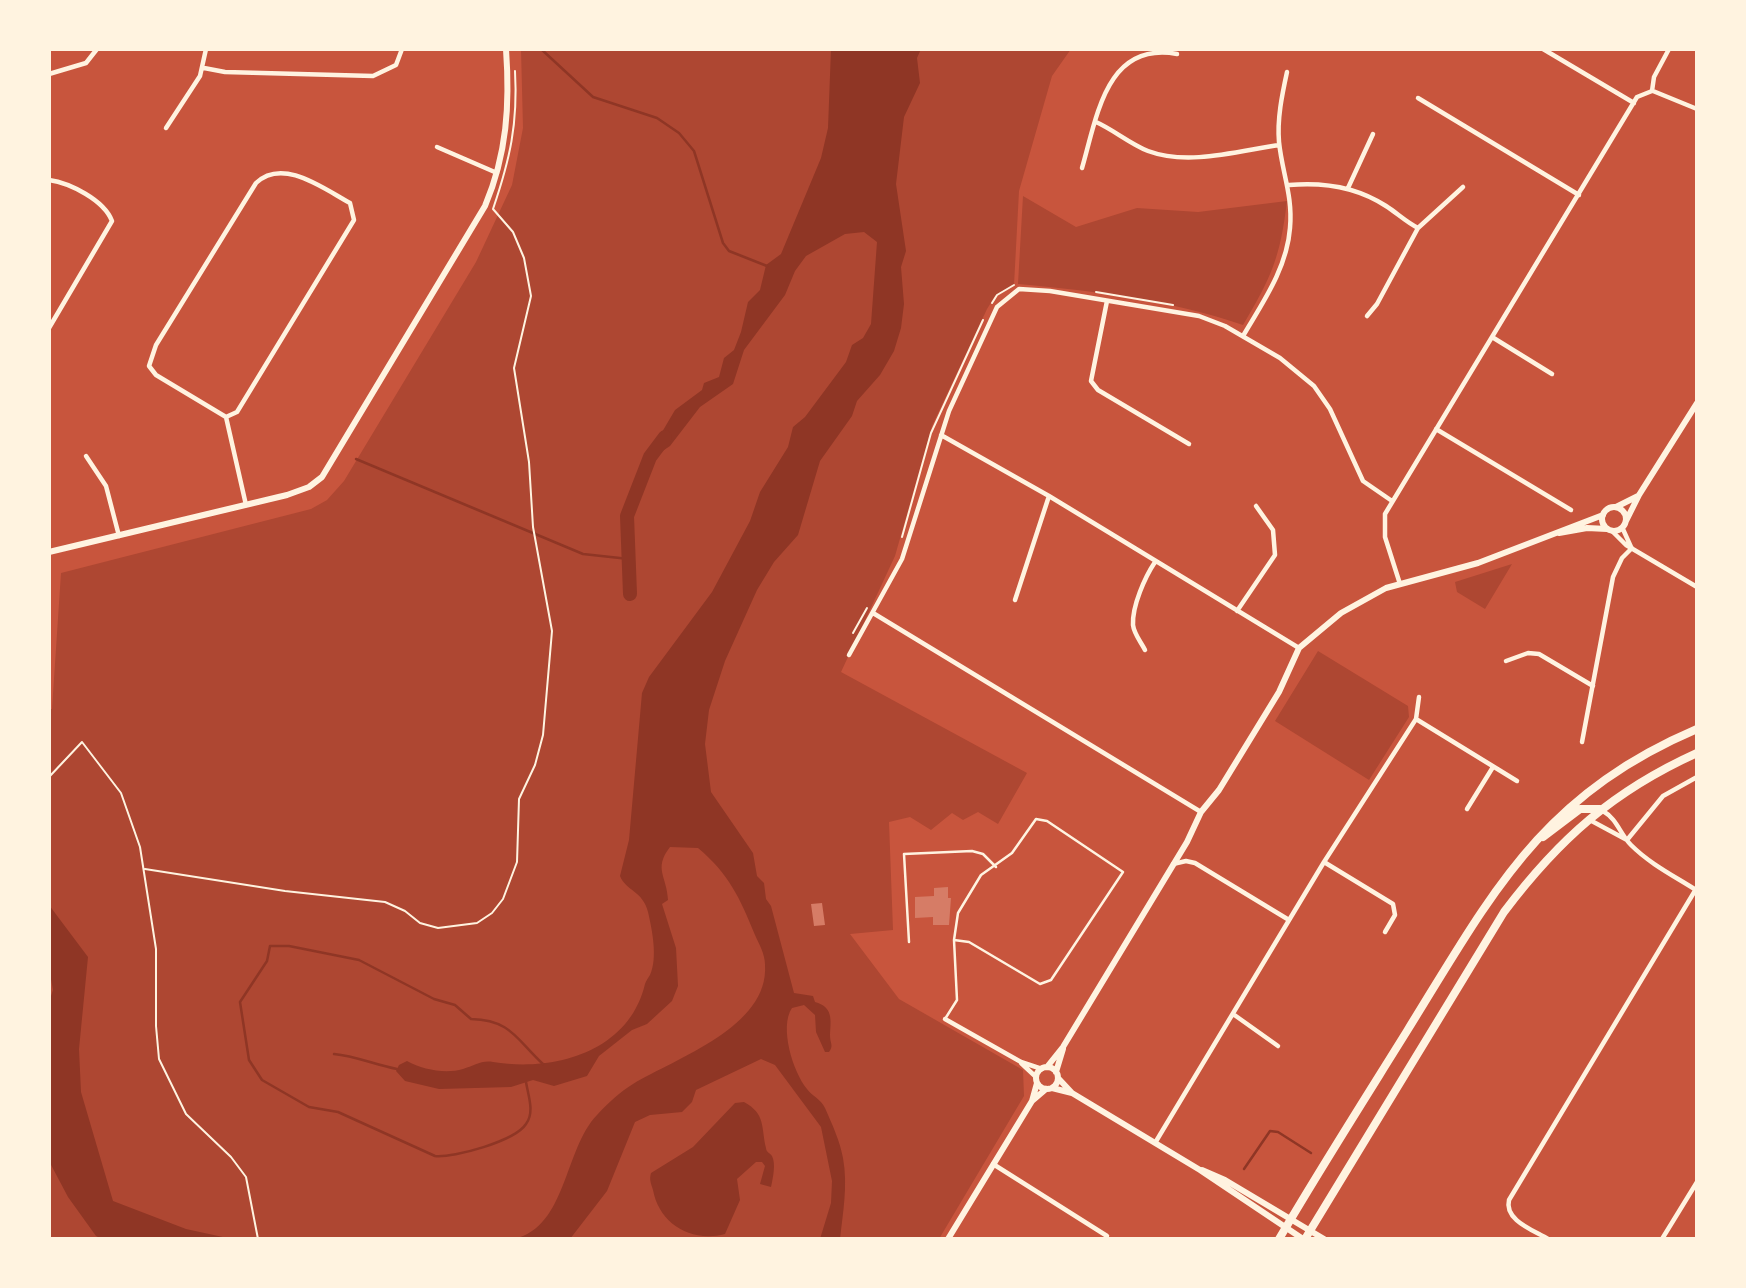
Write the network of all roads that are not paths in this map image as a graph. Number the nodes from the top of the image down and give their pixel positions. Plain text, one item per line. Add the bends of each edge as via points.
1 (97, 49) edge
2 (206, 49) edge
3 (402, 49) edge
4 (506, 49) edge
5 (1543, 49) edge
6 (1668, 49) edge
7 (1177, 54) dead end
8 (204, 68) junction
9 (1287, 72) dead end
10 (49, 74) edge
11 (1653, 91) junction
12 (1418, 98) dead end
13 (1634, 103) junction
14 (1697, 109) edge
15 (1096, 121) junction
16 (166, 128) dead end
17 (1373, 134) dead end
18 (1279, 145) junction
19 (437, 147) dead end
20 (1082, 169) dead end
21 (498, 173) junction
22 (49, 180) edge
23 (1289, 184) junction
24 (1463, 187) dead end
25 (1348, 188) junction
26 (1578, 195) junction
27 (1418, 228) junction
28 (1107, 301) junction
29 (1367, 316) dead end
30 (49, 328) edge
31 (1243, 336) junction
32 (1492, 337) junction
33 (1552, 374) dead end
34 (1697, 403) edge
35 (226, 417) junction
36 (1436, 429) junction
37 (941, 435) junction
38 (1189, 444) dead end
39 (86, 456) dead end
40 (1639, 495) junction
41 (1049, 496) junction
42 (1392, 501) junction
43 (246, 505) junction
44 (1256, 506) dead end
45 (1614, 507) junction
46 (1571, 510) dead end
47 (1603, 515) junction
48 (1624, 525) junction
49 (1609, 530) junction
50 (1559, 533) junction
51 (119, 537) junction
52 (1632, 548) junction
53 (49, 552) edge
54 (1155, 562) junction
55 (1400, 584) junction
56 (1697, 587) edge
57 (1015, 600) dead end
58 (1237, 611) junction
59 (873, 613) junction
60 (1299, 648) junction
61 (1145, 650) dead end
62 (849, 655) dead end
63 (1506, 661) dead end
64 (1593, 685) junction
65 (1419, 697) dead end
66 (1416, 719) junction
67 (1697, 729) edge
68 (1582, 742) dead end
69 (1697, 753) edge
70 (1493, 766) junction
71 (1697, 777) edge
72 (1517, 781) dead end
73 (1467, 809) dead end
74 (1600, 809) junction
75 (1202, 811) junction
76 (1587, 819) junction
77 (1627, 841) junction
78 (1523, 855) junction
79 (1324, 862) junction
80 (1173, 864) junction
81 (996, 867) junction
82 (1696, 890) edge
83 (1289, 920) junction
84 (1385, 932) dead end
85 (954, 940) junction
86 (909, 942) dead end
87 (1233, 1014) junction
88 (945, 1020) joint
89 (1278, 1046) dead end
90 (1063, 1048) junction
91 (1021, 1062) junction
92 (1044, 1068) junction
93 (1057, 1075) junction
94 (1037, 1080) junction
95 (1049, 1089) junction
96 (1072, 1093) junction
97 (1032, 1101) junction
98 (1155, 1143) junction
99 (993, 1164) junction
100 (1200, 1170) junction
101 (1697, 1182) edge
102 (1291, 1219) junction
103 (1285, 1228) junction
104 (1310, 1230) junction
105 (1107, 1236) dead end
106 (948, 1239) edge
107 (1279, 1239) edge
108 (1304, 1239) edge
109 (1324, 1239) edge
110 (1548, 1239) edge
111 (1662, 1239) edge

1 - 10 street via 86,64
2 - 8 street
3 - 8 street via 396,65 373,76
4 - 21 street via 507,126
5 - 13 street
6 - 11 street via 1654,77
7 - 15 street via 1142,53 1125,64 1103,98
8 - 16 street
9 - 18 street
11 - 13 street via 1641,93
11 - 14 street
12 - 26 street
13 - 26 street
15 - 18 street via 1137,146 1167,156 1205,156
15 - 20 street
17 - 25 street
18 - 23 street
19 - 21 street
21 - 43 street via 470,235 322,477 302,490
22 - 30 street via 63,182 105,207 112,220
23 - 25 street
23 - 31 street via 1288,247 1277,279
24 - 27 street
25 - 27 street via 1386,205
26 - 32 street
27 - 29 street
28 - 31 street via 1199,316
28 - 37 street via 1030,288 1005,297
28 - 38 street via 1091,381 1098,390
31 - 42 street via 1314,386 1330,409 1363,481
32 - 33 street
32 - 36 street
34 - 40 street
35 - 35 street via 156,375 149,366 156,345 262,177 299,176 350,203 354,220 237,412
35 - 43 street
36 - 42 street
36 - 46 street
37 - 41 street
37 - 59 street via 902,559
39 - 51 street via 106,486
40 - 45 street
40 - 48 street
41 - 54 street
41 - 57 street
42 - 55 street via 1383,526
43 - 51 street
44 - 58 street via 1273,530 1275,555
45 - 47 street
45 - 48 street via 1624,513
47 - 49 street via 1602,522
47 - 50 street
48 - 49 street
48 - 52 street
49 - 50 street
49 - 52 street
50 - 55 street via 1478,563
51 - 53 street
52 - 56 street
52 - 64 street via 1613,577
54 - 58 street
54 - 61 street via 1133,620
55 - 60 street via 1348,608
58 - 60 street
59 - 62 street
59 - 75 street
60 - 75 street via 1273,702
63 - 64 street via 1539,654
64 - 68 street
65 - 66 street
66 - 70 street
66 - 79 street
67 - 78 highway via 1634,760 1591,788 1548,825
69 - 74 highway via 1646,778
70 - 72 street
70 - 73 street
71 - 77 street via 1663,796
74 - 76 highway
74 - 77 street via 1615,820
74 - 78 highway via 1580,809
75 - 80 street
76 - 77 street
76 - 104 highway via 1546,859 1504,912
77 - 82 street via 1649,861
78 - 102 highway via 1488,899
79 - 83 street
79 - 84 street via 1393,904 1395,915
80 - 83 street via 1186,861
80 - 90 street
81 - 85 lane via 981,875 966,895
81 - 85 lane via 1012,853 1036,818 1123,872 1051,980 1040,984 969,942
81 - 86 lane via 983,854 972,851 904,854
82 - 110 street via 1509,1200 1512,1217
83 - 87 street
85 - 88 lane via 957,1000
87 - 89 street
87 - 98 street
88 - 91 street
90 - 92 street
90 - 93 street
91 - 92 street
91 - 94 street
92 - 93 street
92 - 94 street
93 - 95 street
93 - 96 street
94 - 95 street
94 - 97 street
95 - 96 street
95 - 97 street
96 - 98 street
97 - 99 street
98 - 100 street
99 - 105 street
99 - 106 street
100 - 102 street
100 - 103 street
101 - 111 street
102 - 103 highway
102 - 104 street
103 - 107 highway
103 - 108 street
104 - 108 highway
104 - 109 street

